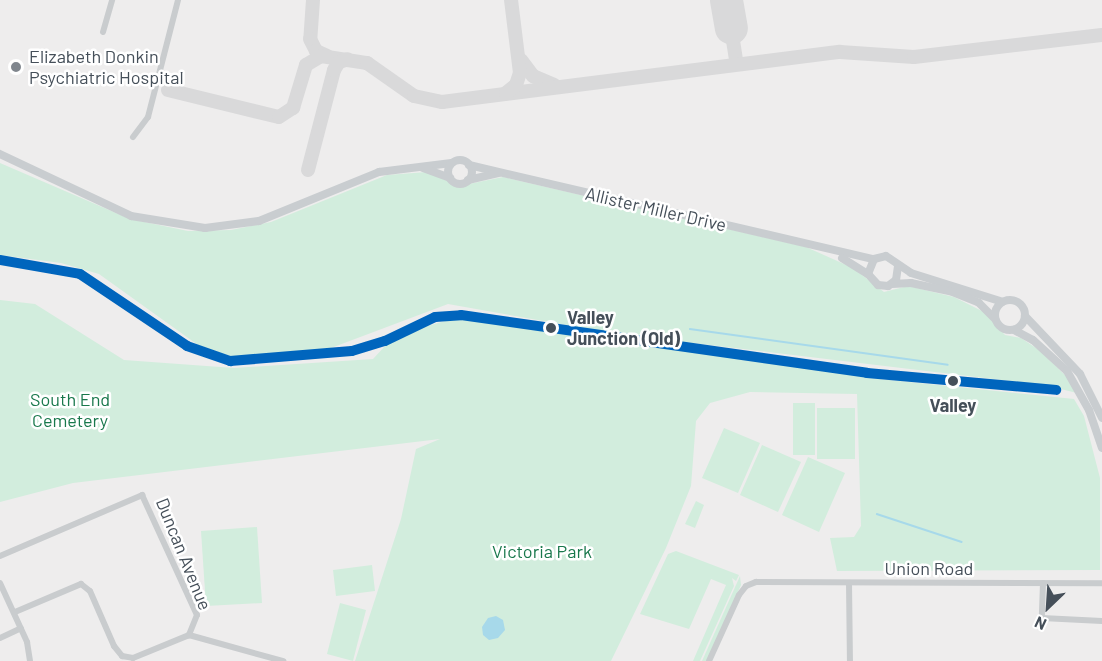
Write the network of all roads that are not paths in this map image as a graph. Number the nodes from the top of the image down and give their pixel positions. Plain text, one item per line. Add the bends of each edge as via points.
1 (112, 0) edge
2 (178, 0) edge
3 (103, 32) dead end
4 (133, 137) dead end
5 (0, 154) edge
6 (451, 163) junction
7 (469, 165) junction
8 (407, 167) junction
9 (501, 173) junction
10 (450, 178) junction
11 (468, 180) junction
12 (811, 245) junction
13 (874, 259) junction
14 (898, 266) junction
15 (868, 274) junction
16 (892, 284) junction
17 (1004, 302) junction
18 (1025, 316) junction
19 (995, 319) junction
20 (1014, 330) junction
21 (1047, 339) junction
22 (1058, 360) junction
23 (1102, 418) edge
24 (1102, 447) edge
25 (0, 556) edge
26 (0, 583) edge
27 (849, 583) junction
28 (1043, 583) junction
29 (1102, 583) edge
30 (15, 612) junction
31 (1102, 621) edge
32 (21, 628) junction
33 (189, 635) junction
34 (0, 638) edge
35 (30, 661) edge
36 (283, 661) edge
37 (710, 661) edge
38 (850, 661) edge

1 - 3 street
2 - 4 street via 148,117
5 - 8 street via 131,216 205,228 259,221 351,181
6 - 7 street via 460,159
6 - 8 street
6 - 10 street
7 - 9 street, Allister Miller Drive
7 - 11 street
8 - 10 street via 433,170
9 - 11 street, Allister Miller Drive
9 - 12 street, Allister Miller Drive
10 - 11 street via 459,184
12 - 13 street, Allister Miller Drive
12 - 15 street, Allister Miller Drive via 854,263
13 - 14 street via 886,256
13 - 15 street
14 - 16 street via 898,276
14 - 17 street
15 - 16 street via 878,285
16 - 19 street via 911,283 950,291 979,303
17 - 18 street via 1018,303
17 - 19 street via 997,307
18 - 20 street via 1022,325
18 - 21 street
19 - 20 street via 1000,327
20 - 22 street
21 - 22 street via 1045,345
21 - 23 street via 1080,374
22 - 24 street via 1089,410
25 - 33 street, Duncan Avenue via 142,495 197,615
26 - 30 street
27 - 28 street, Union Road
27 - 37 street, Union Road via 756,582 746,586
27 - 38 street
28 - 29 street, Union Road
28 - 31 street via 1042,618
30 - 32 street
30 - 33 street via 75,584 86,586 114,646 126,658
32 - 34 street
32 - 35 street
33 - 36 street

